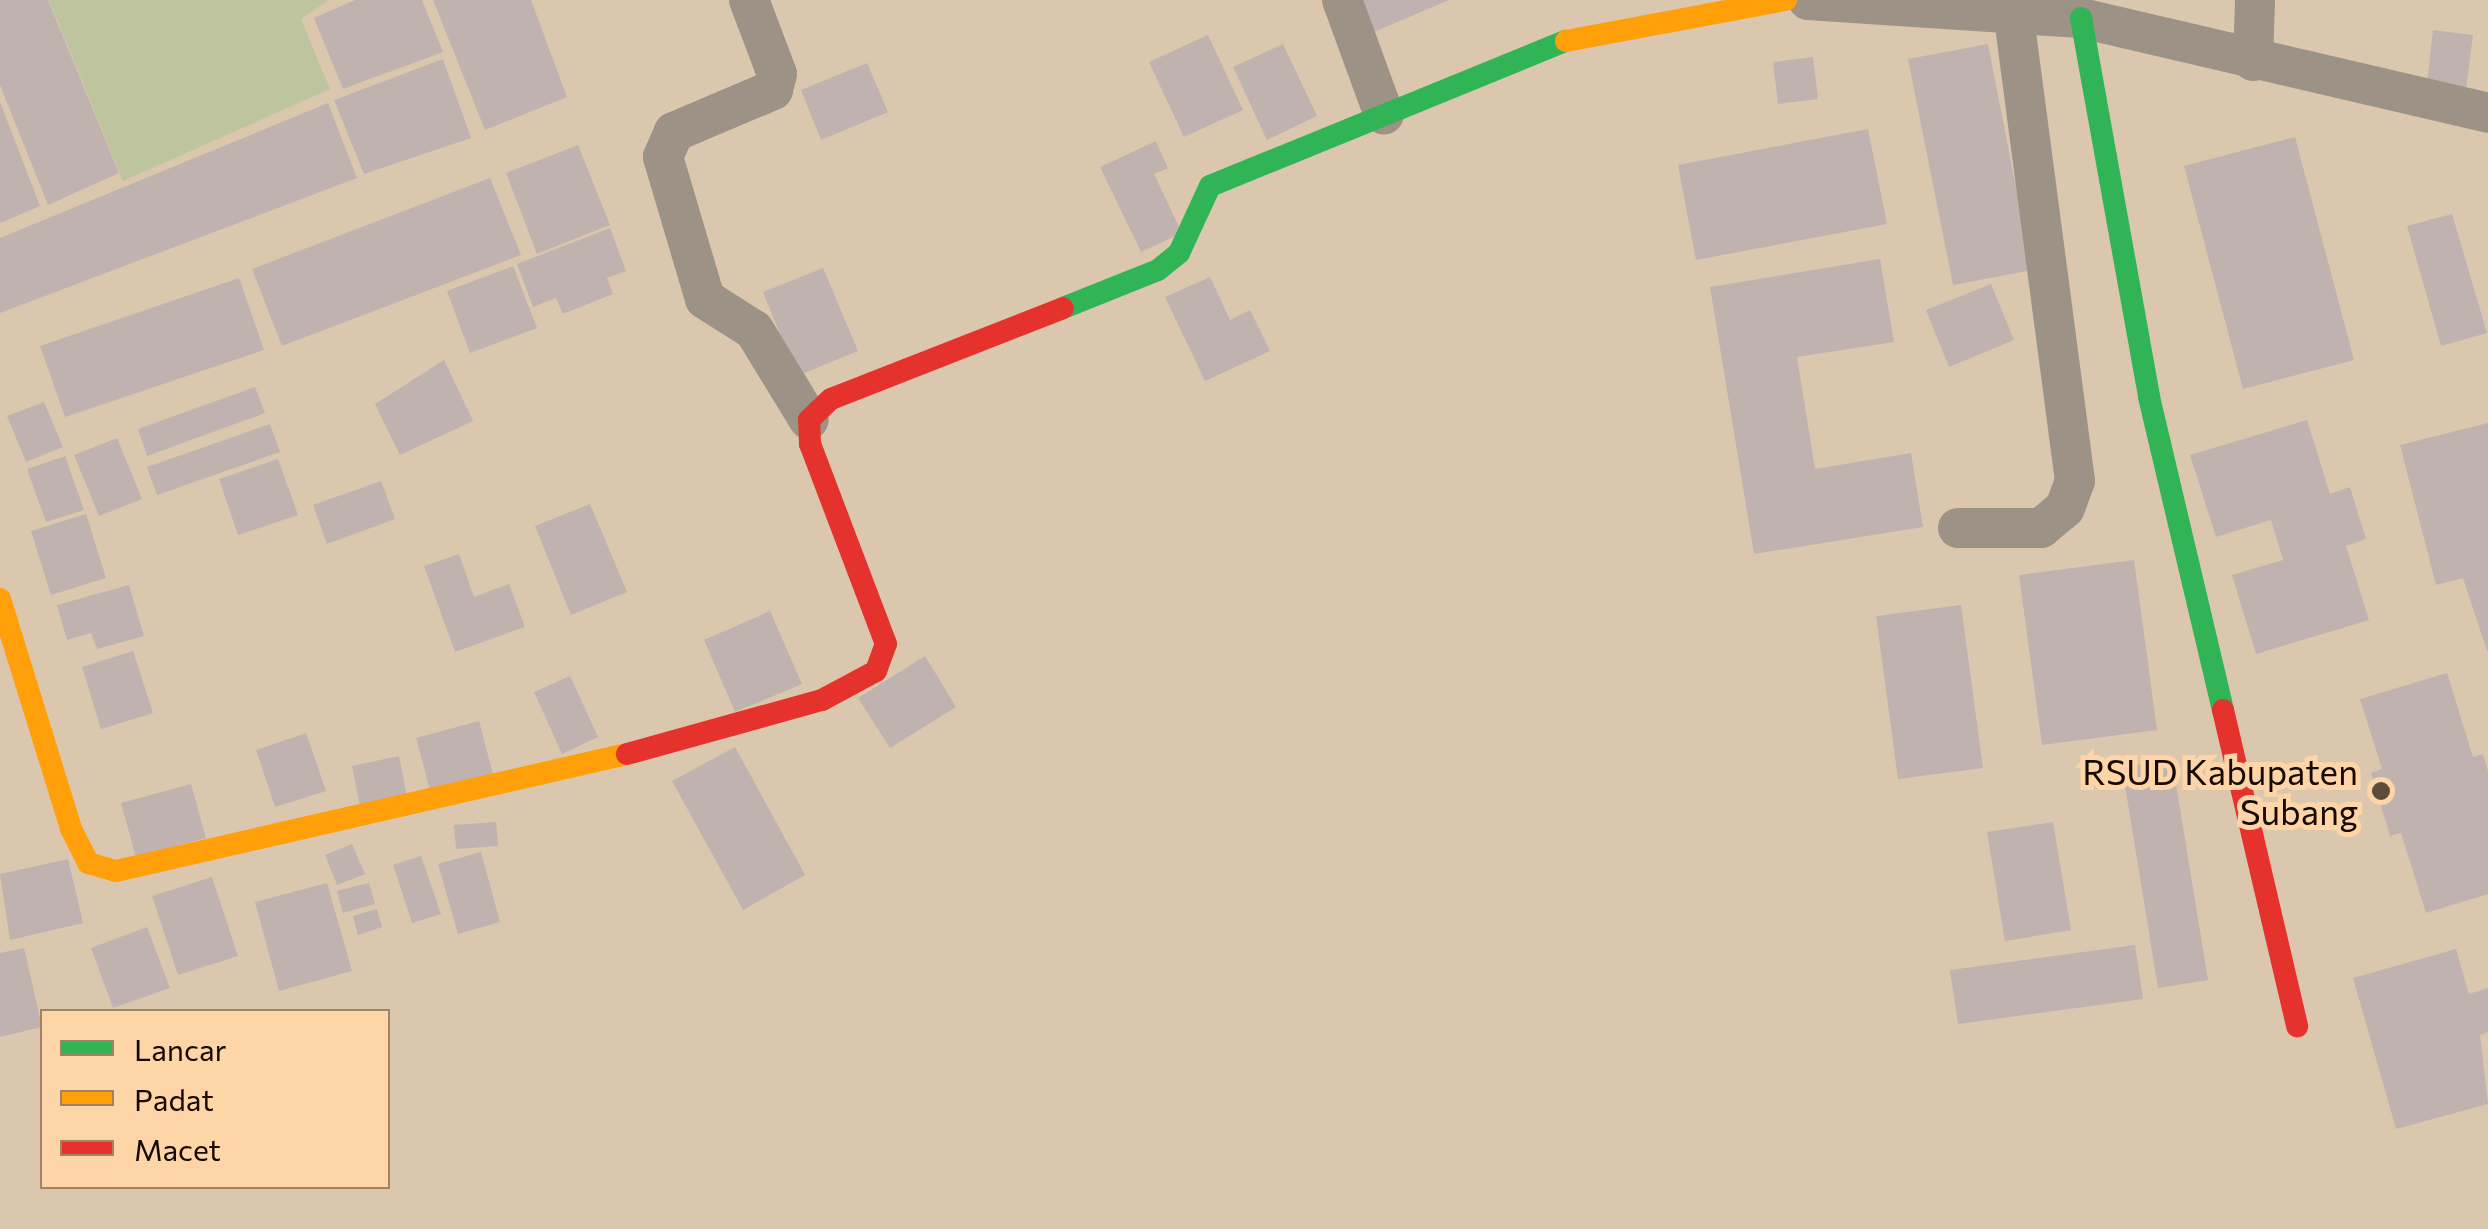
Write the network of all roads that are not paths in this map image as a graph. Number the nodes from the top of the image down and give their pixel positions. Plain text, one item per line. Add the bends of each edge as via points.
1 (749, 0) edge
2 (1342, 0) edge
3 (1786, 0) edge
4 (1808, 0) edge
5 (2255, 0) edge
6 (2013, 13) junction
7 (2081, 18) junction
8 (2253, 61) junction
9 (2488, 112) edge
10 (1384, 116) junction
11 (809, 420) junction
12 (1958, 528) dead end
13 (0, 599) edge
14 (2298, 1026) dead end

1 - 11 street via 776,74 772,90 674,132 664,157 705,299 754,330
2 - 10 street
3 - 10 street via 1574,38
4 - 6 street
5 - 8 street
6 - 7 street
6 - 12 street via 2075,481 2065,508 2041,528
7 - 8 street
7 - 14 street via 2150,397
8 - 9 street
10 - 11 street via 1210,186 1178,253 1158,270 831,399
11 - 13 street via 810,444 886,644 876,670 822,700 503,788 116,871 88,863 32,716

